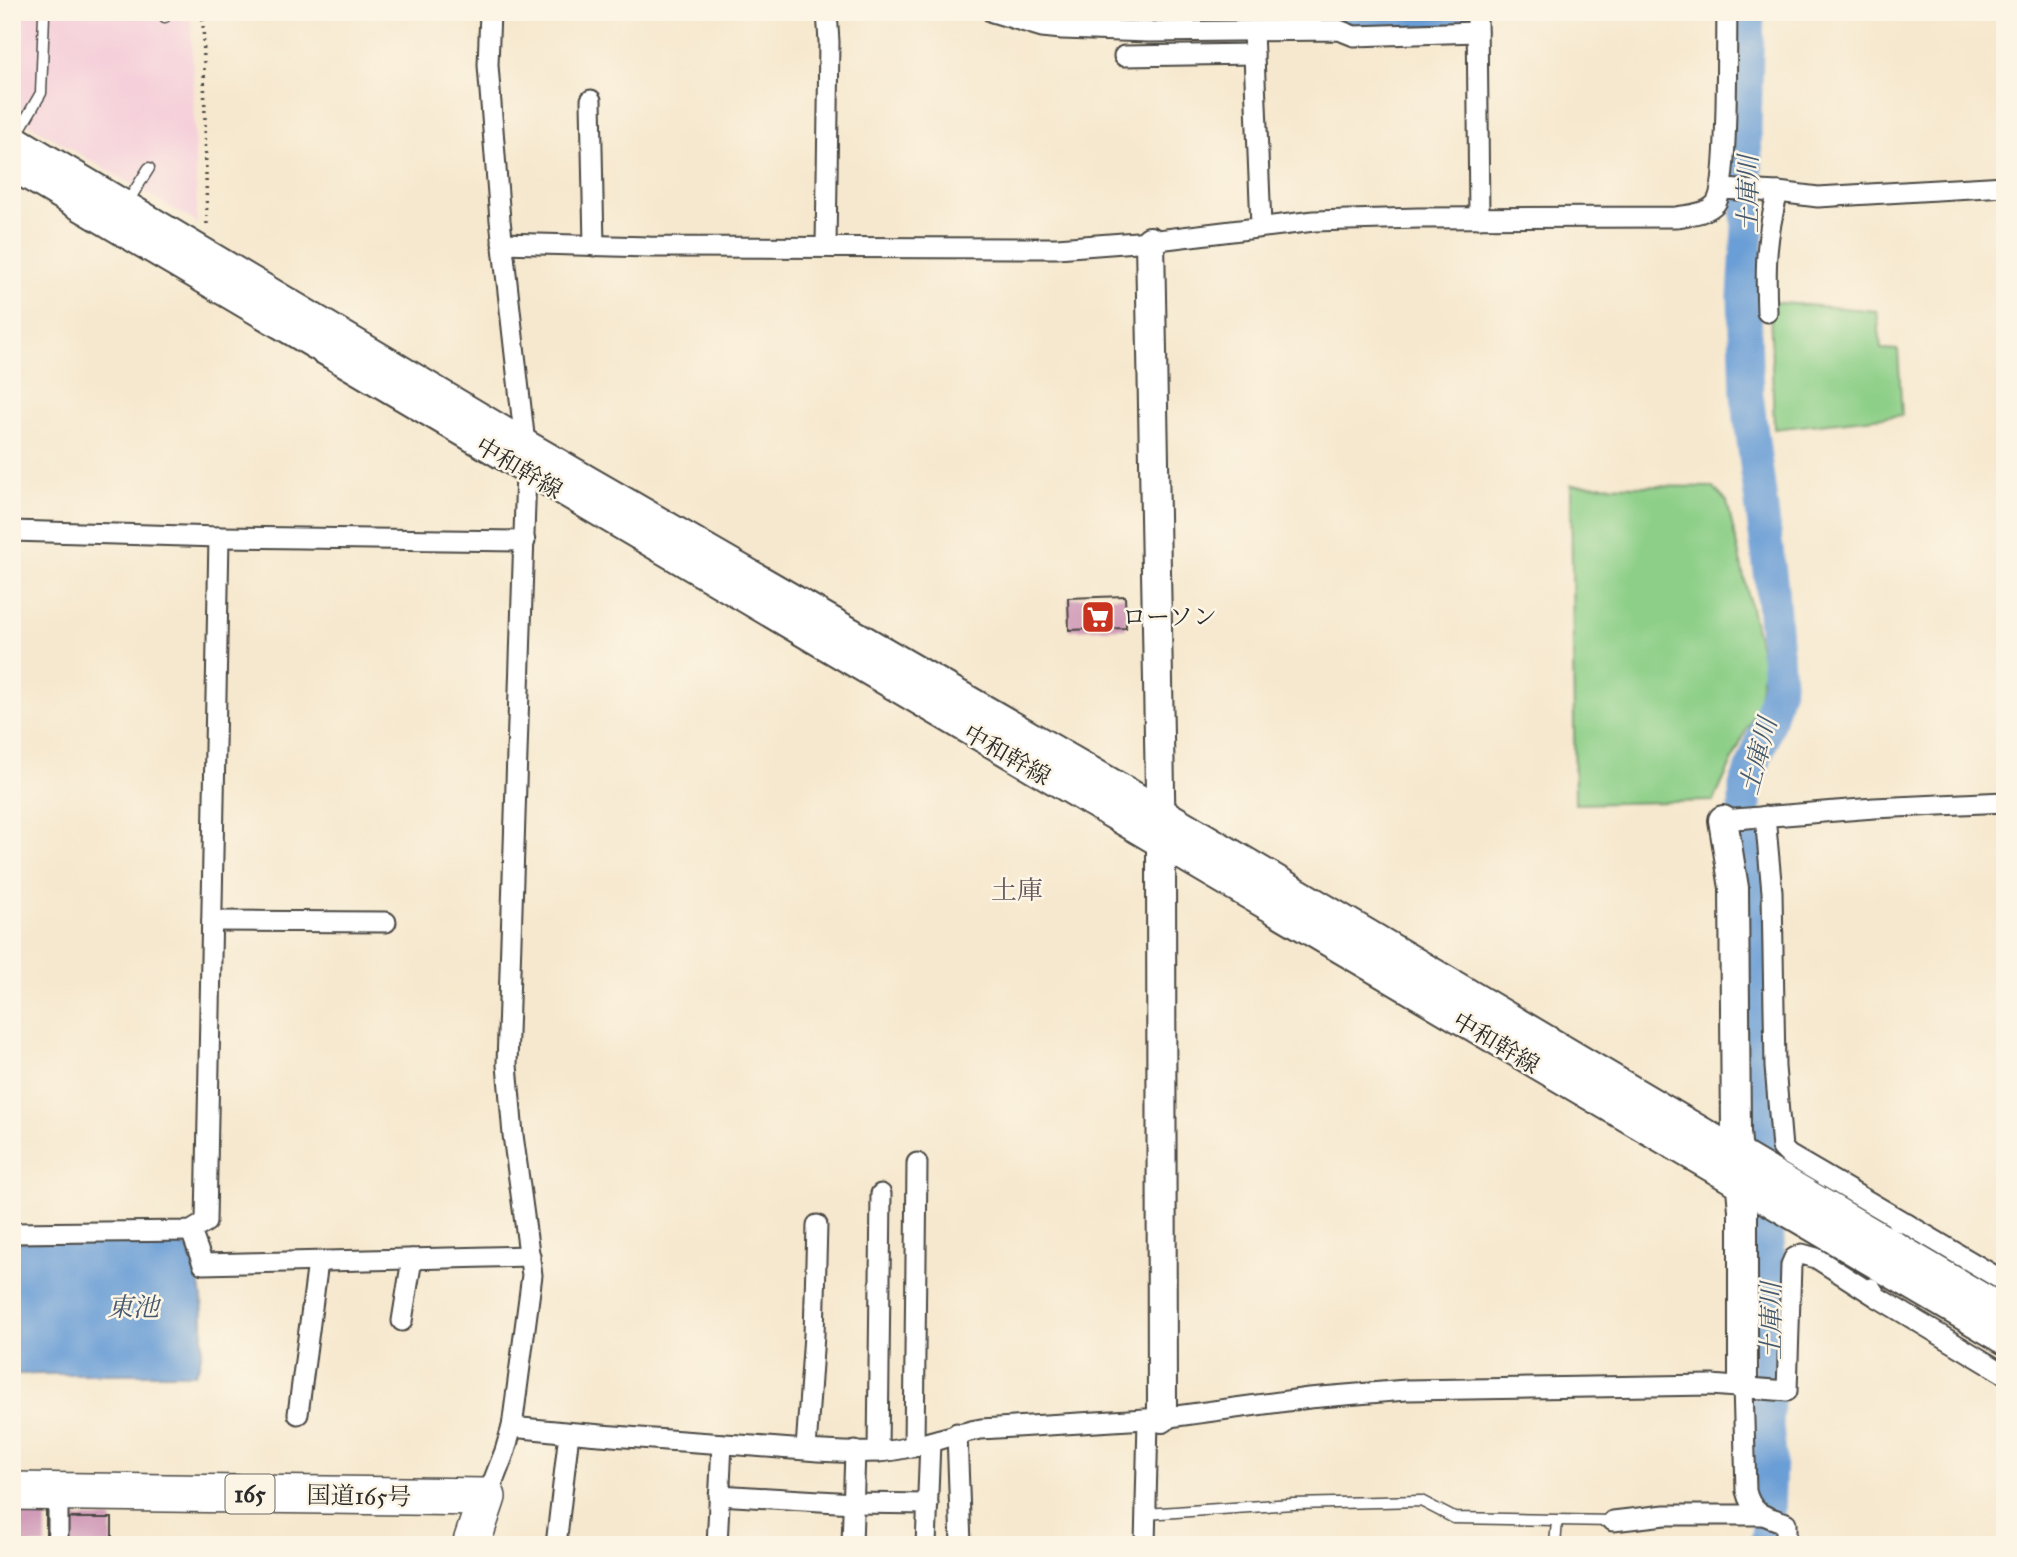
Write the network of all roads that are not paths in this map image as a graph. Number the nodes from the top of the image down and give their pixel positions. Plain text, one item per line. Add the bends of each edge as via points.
1 (490, 12) edge
2 (827, 12) edge
3 (992, 12) edge
4 (1727, 12) edge
5 (44, 15) dead end
6 (1051, 20) edge
7 (1477, 22) edge
8 (1253, 31) junction
9 (1254, 54) junction
10 (1124, 56) dead end
11 (591, 100) dead end
12 (13, 148) edge
13 (149, 168) dead end
14 (2005, 186) edge
15 (1721, 189) junction
16 (1778, 192) junction
17 (125, 206) junction
18 (1479, 218) junction
19 (1261, 226) junction
20 (1150, 241) junction
21 (502, 243) junction
22 (594, 246) junction
23 (826, 246) junction
24 (1767, 312) dead end
25 (525, 444) junction
26 (526, 472) junction
27 (12, 531) edge
28 (219, 537) junction
29 (525, 541) junction
30 (2005, 803) edge
31 (1160, 810) junction
32 (1765, 816) junction
33 (1723, 820) joint
34 (1161, 846) junction
35 (212, 922) junction
36 (386, 922) dead end
37 (1744, 1158) junction
38 (918, 1163) dead end
39 (1781, 1179) junction
40 (1747, 1191) junction
41 (881, 1194) dead end
42 (1907, 1224) junction
43 (817, 1225) dead end
44 (191, 1231) junction
45 (12, 1233) edge
46 (1837, 1244) junction
47 (530, 1256) junction
48 (412, 1259) junction
49 (318, 1262) junction
50 (2005, 1282) edge
51 (1878, 1297) junction
52 (2005, 1311) edge
53 (402, 1321) dead end
54 (2005, 1340) edge
55 (2005, 1374) edge
56 (1743, 1386) junction
57 (298, 1414) dead end
58 (1155, 1419) junction
59 (512, 1427) junction
60 (569, 1433) junction
61 (957, 1433) junction
62 (722, 1444) junction
63 (922, 1444) junction
64 (806, 1449) junction
65 (855, 1451) junction
66 (878, 1452) junction
67 (12, 1491) edge
68 (58, 1491) junction
69 (719, 1495) junction
70 (487, 1497) junction
71 (853, 1503) junction
72 (928, 1504) junction
73 (1146, 1514) junction
74 (1763, 1516) junction
75 (1557, 1521) junction
76 (1613, 1521) joint
77 (58, 1545) edge
78 (471, 1545) edge
79 (556, 1545) edge
80 (717, 1545) edge
81 (852, 1545) edge
82 (926, 1545) edge
83 (961, 1545) edge
84 (1145, 1545) edge
85 (1555, 1545) edge
86 (1786, 1545) edge

1 - 21 street via 488,65
2 - 23 street
3 - 6 street
4 - 15 street
5 - 12 lane via 41,93
6 - 8 street via 1149,32
7 - 8 street via 1354,36 1339,30
7 - 18 street
8 - 9 street
9 - 10 street
9 - 19 street
11 - 22 street
12 - 17 main road, 中和幹線
12 - 26 main road, 中和幹線
13 - 17 lane
14 - 16 street via 1818,197
15 - 16 street
15 - 18 street via 1714,206 1697,215
16 - 24 street via 1766,254
17 - 25 main road, 中和幹線
18 - 19 street
19 - 20 street
20 - 23 street via 998,249
20 - 31 main road
21 - 22 street
21 - 25 street
22 - 23 street
25 - 26 street
25 - 31 main road, 中和幹線
26 - 29 street
26 - 34 main road, 中和幹線
27 - 28 street
28 - 29 street
28 - 35 street
29 - 47 street via 508,1065
30 - 32 street
31 - 34 main road
31 - 37 main road, 中和幹線
32 - 33 street
32 - 42 street via 1782,1148
33 - 37 main road via 1734,888
34 - 40 main road, 中和幹線
34 - 58 main road
35 - 36 street
35 - 44 street via 206,1222
37 - 39 main road, 中和幹線
37 - 40 main road
38 - 63 street
39 - 42 street
39 - 52 main road, 中和幹線
40 - 46 main road, 中和幹線
40 - 56 main road
41 - 66 street
42 - 50 street
43 - 64 street
44 - 45 street
44 - 49 street via 203,1264
46 - 51 street
46 - 54 main road, 中和幹線
47 - 48 street
47 - 59 street via 531,1296
48 - 49 street
48 - 53 street
49 - 57 street
51 - 55 street
51 - 56 street via 1816,1258 1801,1254 1794,1258 1787,1391
56 - 58 street via 1406,1390
56 - 74 street via 1746,1491 1750,1505
58 - 61 street
58 - 73 street
59 - 60 street
59 - 70 street
60 - 62 street
60 - 79 street
61 - 63 street
61 - 83 street
62 - 64 street
62 - 69 street
63 - 66 street
63 - 72 street
64 - 65 street
65 - 66 street
65 - 71 street
67 - 68 highway, 国道165号 / 165
68 - 70 highway, 国道165号 / 165
68 - 77 street
69 - 71 street
69 - 80 street
70 - 78 highway
71 - 72 street
71 - 81 street
72 - 82 street
73 - 75 lane via 1421,1501 1454,1518
73 - 84 street
74 - 76 street via 1665,1515
74 - 86 street via 1786,1523
75 - 76 lane
75 - 85 lane

